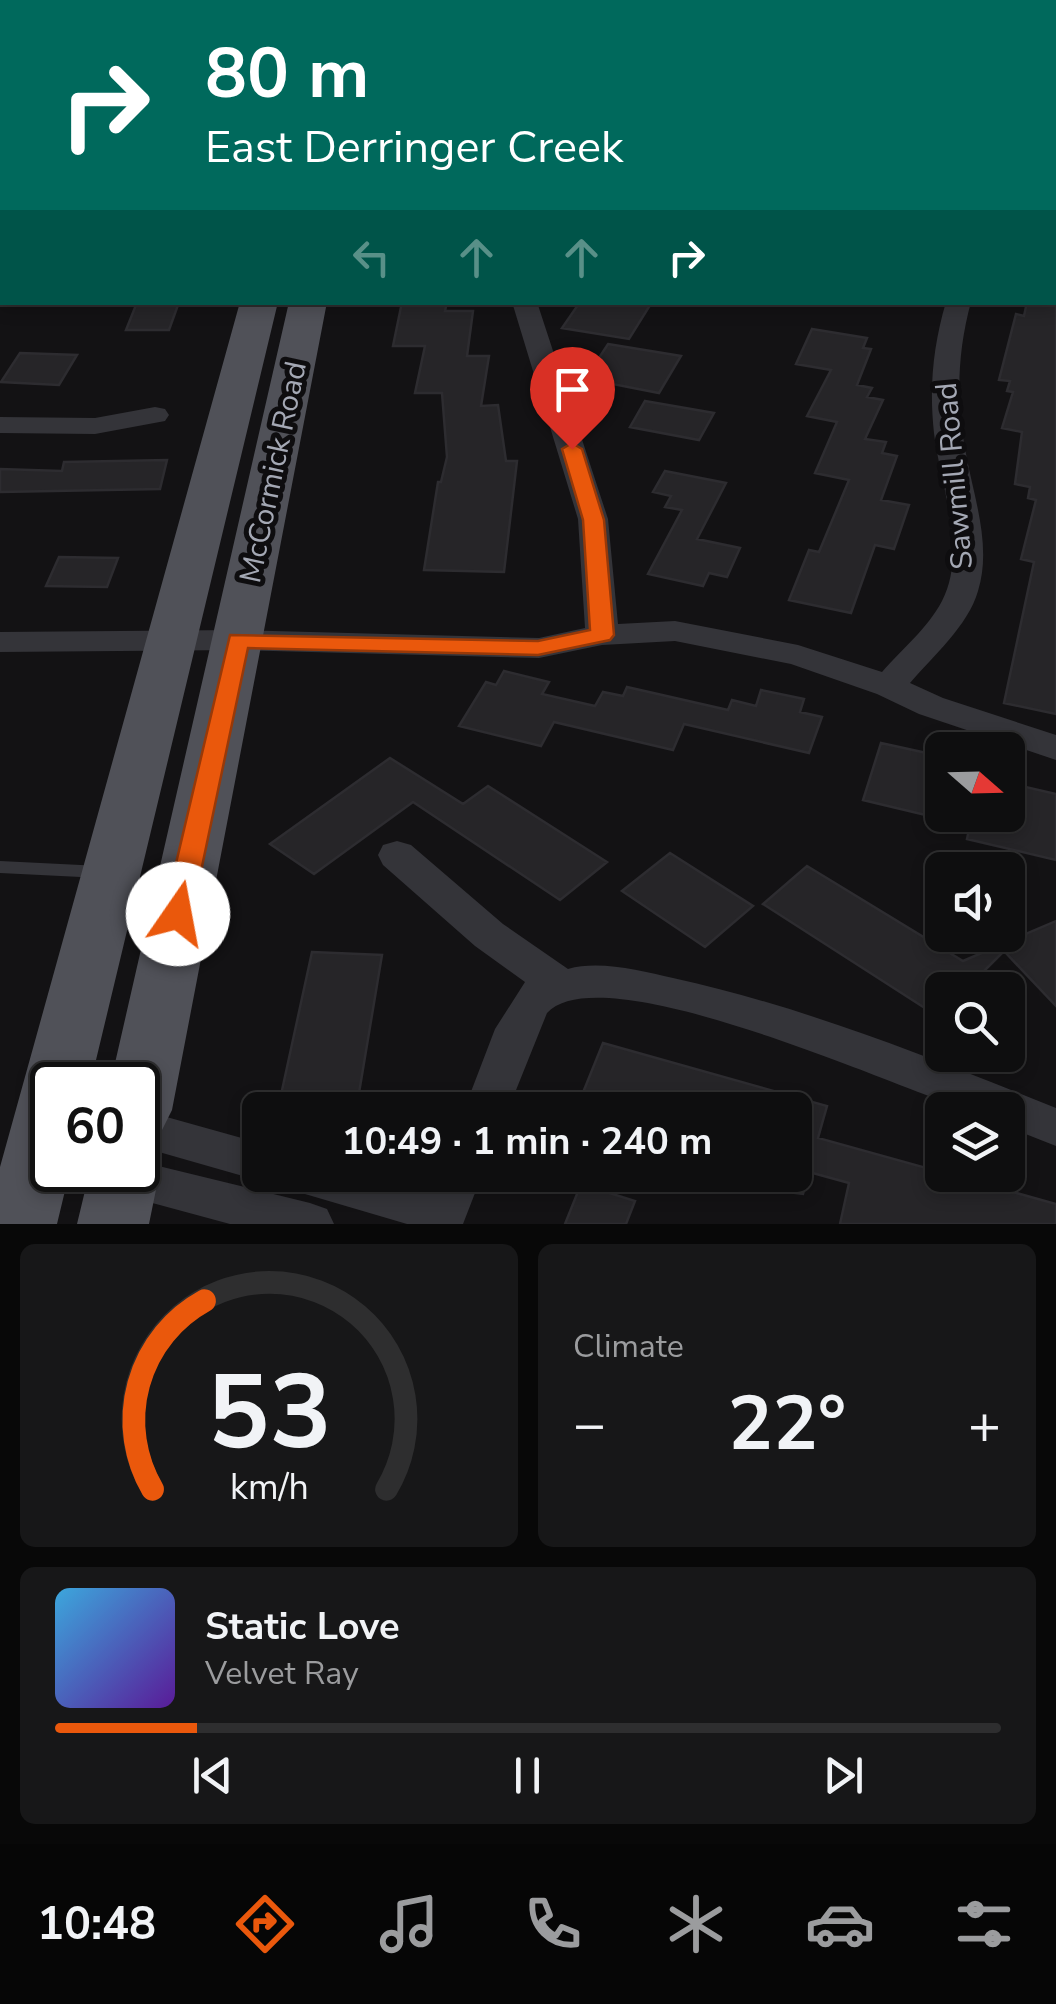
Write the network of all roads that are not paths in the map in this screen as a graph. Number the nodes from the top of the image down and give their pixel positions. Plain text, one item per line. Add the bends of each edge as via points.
1 (259, 305) edge
2 (307, 305) edge
3 (525, 305) edge
4 (958, 305) edge
5 (155, 415) dead end
6 (0, 425) edge
7 (602, 635) junction
8 (238, 640) junction
9 (170, 641) junction
10 (0, 642) edge
11 (889, 686) junction
12 (1056, 748) edge
13 (397, 855) dead end
14 (0, 867) edge
15 (110, 873) junction
16 (560, 985) junction
17 (62, 1062) edge
18 (148, 1062) edge
19 (493, 1092) edge
20 (1056, 1126) edge
21 (242, 1164) edge
22 (160, 1172) edge
23 (160, 1184) edge
24 (388, 1192) edge
25 (447, 1204) edge
26 (310, 1224) edge

1 - 9 main road, McCormick Road
2 - 8 main road, McCormick Road
3 - 7 street via 594,520
4 - 11 street, Sawmill Road via 944,358 966,537 963,591
5 - 6 street via 96,426
7 - 8 street via 538,648
7 - 11 street via 674,631 717,637
8 - 9 street
8 - 18 main road, McCormick Road
9 - 10 street
9 - 15 main road, McCormick Road
11 - 12 street
13 - 16 street via 489,936
14 - 15 lane
15 - 17 main road, McCormick Road
16 - 19 street via 538,994
16 - 20 street via 625,983 704,1000
21 - 22 street
23 - 26 street
24 - 25 street

